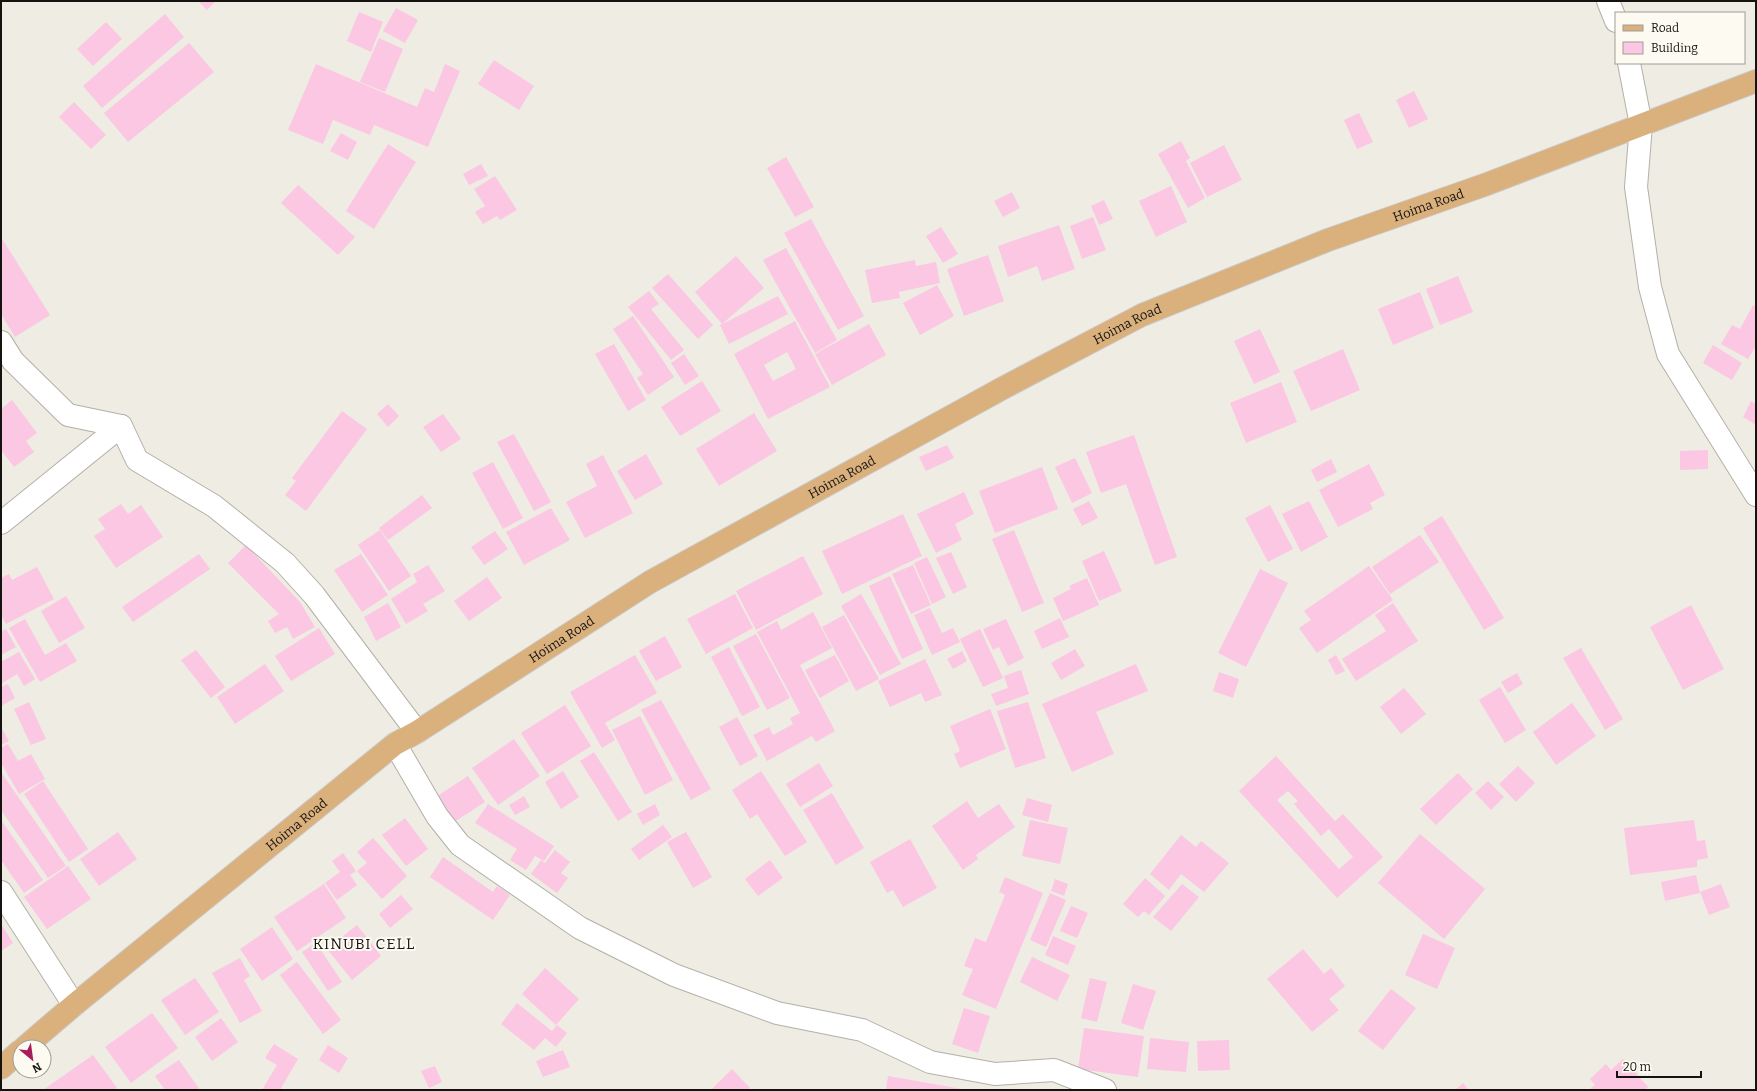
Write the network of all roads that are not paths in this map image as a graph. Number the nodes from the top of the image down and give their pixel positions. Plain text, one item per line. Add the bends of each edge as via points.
1 (1608, 1) edge
2 (1615, 19) edge
3 (1629, 64) edge
4 (1756, 81) edge
5 (1641, 125) junction
6 (1, 342) edge
7 (120, 426) junction
8 (1756, 495) edge
9 (1, 523) edge
10 (418, 732) junction
11 (395, 744) junction
12 (1, 892) edge
13 (74, 1005) junction
14 (34, 1039) edge
15 (12, 1058) edge
16 (1, 1068) edge
17 (1105, 1090) edge

1 - 2 street
3 - 5 street
4 - 5 main road, Hoima Road
5 - 8 street via 1636,187 1650,287 1668,354
5 - 10 main road, Hoima Road via 1487,184 1328,240 1142,315 1003,388 650,582
6 - 7 street via 12,361 68,415
7 - 9 street
7 - 10 street via 137,460 214,506 284,563 314,595
10 - 11 main road, Hoima Road
11 - 13 main road, Hoima Road
11 - 17 street via 437,816 460,845 580,928 674,975 777,1014 862,1030 930,1062 995,1074 1054,1070
12 - 13 street
13 - 14 main road, Hoima Road
15 - 16 main road

